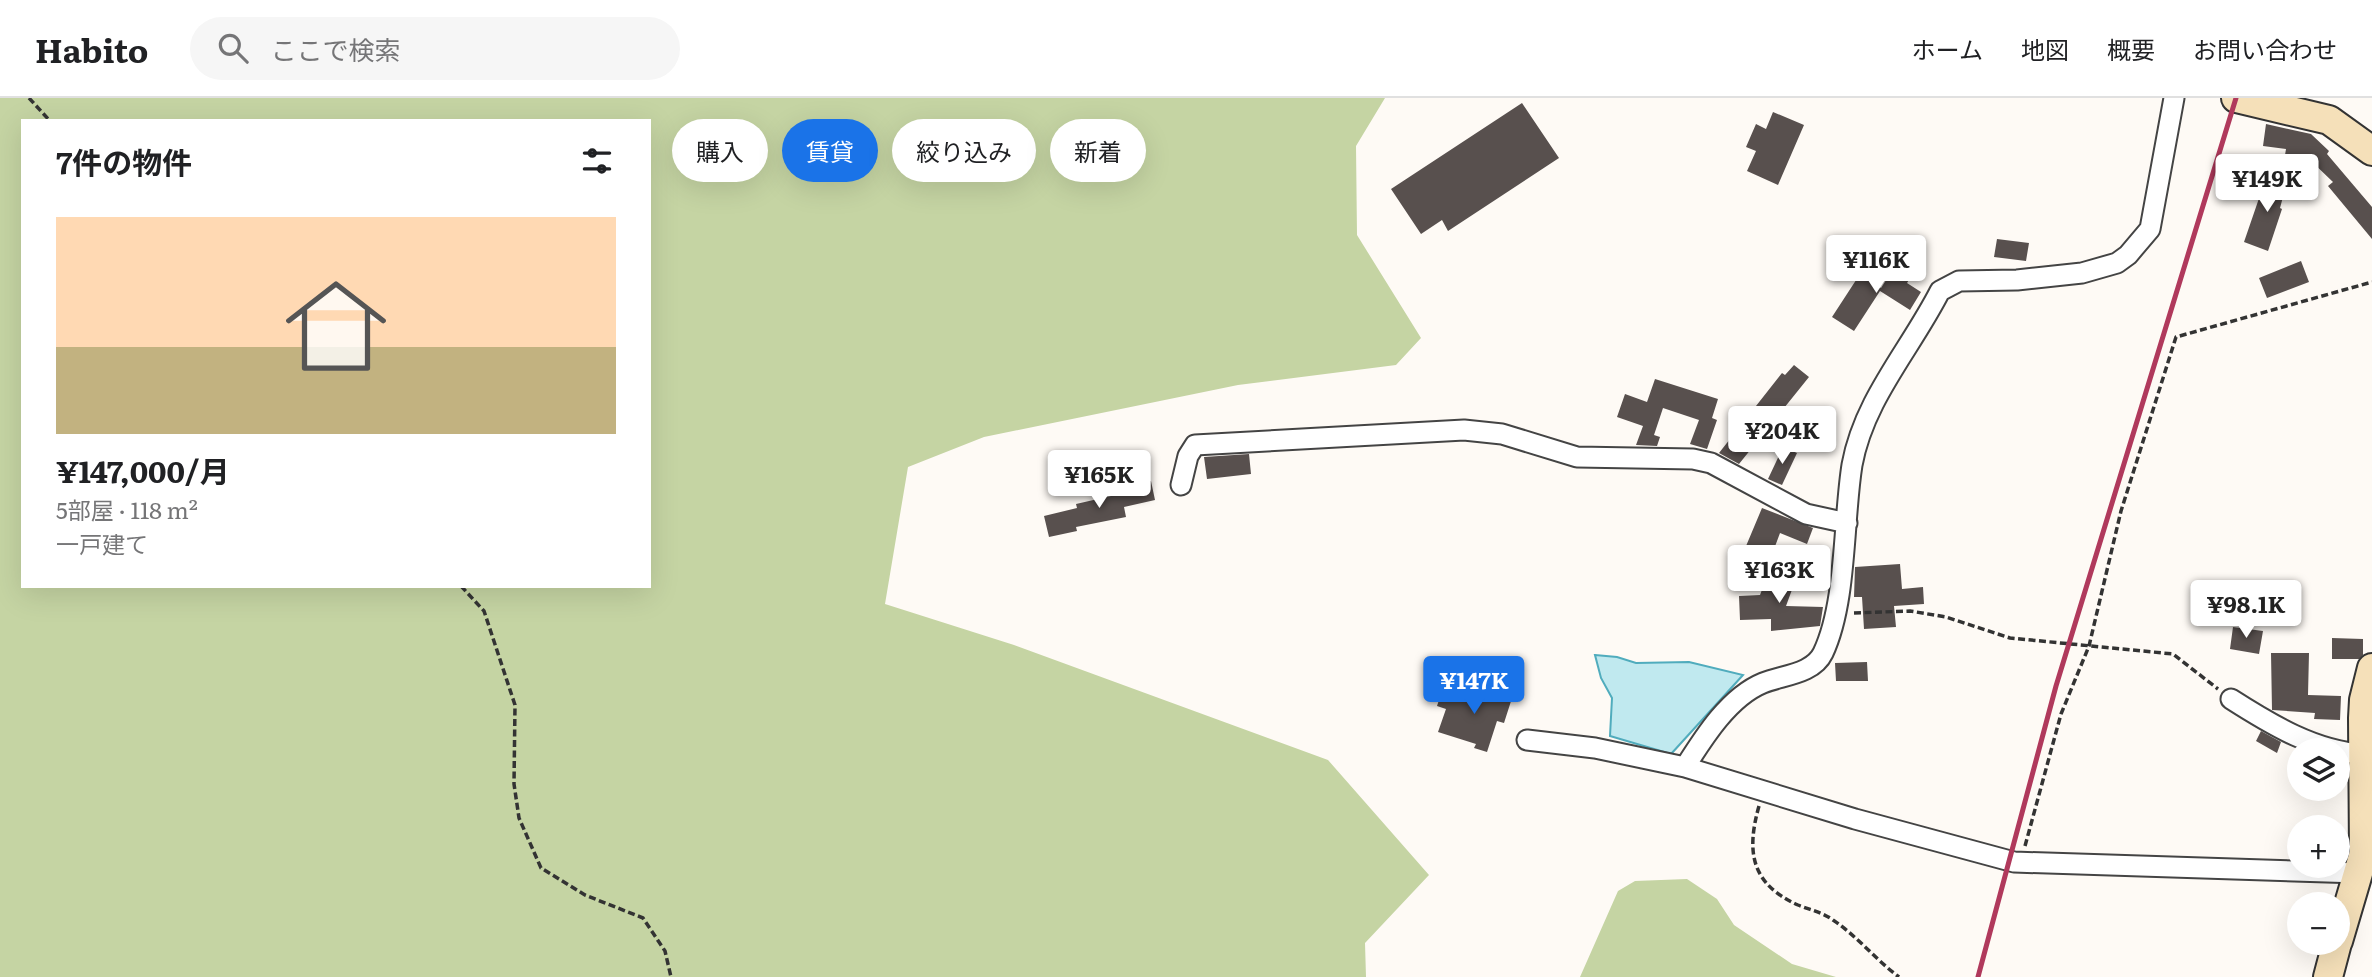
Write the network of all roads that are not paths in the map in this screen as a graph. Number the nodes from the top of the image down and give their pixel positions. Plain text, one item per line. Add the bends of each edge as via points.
1 (2174, 98) edge
2 (2236, 98) edge
3 (2372, 150) edge
4 (1181, 485) dead end
5 (1847, 523) junction
6 (2372, 668) edge
7 (2231, 699) road end
8 (1527, 740) dead end
9 (2364, 754) junction
10 (1685, 767) junction
11 (2368, 841) edge
12 (2359, 873) junction
13 (2350, 903) edge
14 (2334, 955) edge
15 (2328, 977) edge

1 - 5 street via 2150,229 2128,256 2082,273 1959,281 1940,291 1863,423 1852,465
2 - 3 street via 2329,120
4 - 5 street via 1195,445 1485,430 1577,457 1711,463 1806,514
5 - 10 street via 1834,614 1822,656 1809,668 1761,683 1741,699 1718,719
6 - 9 street via 2364,700
7 - 9 street via 2297,736
8 - 10 street via 1595,748
9 - 11 street
10 - 12 street via 1867,823 2022,862
11 - 12 street
12 - 13 street
14 - 15 street

